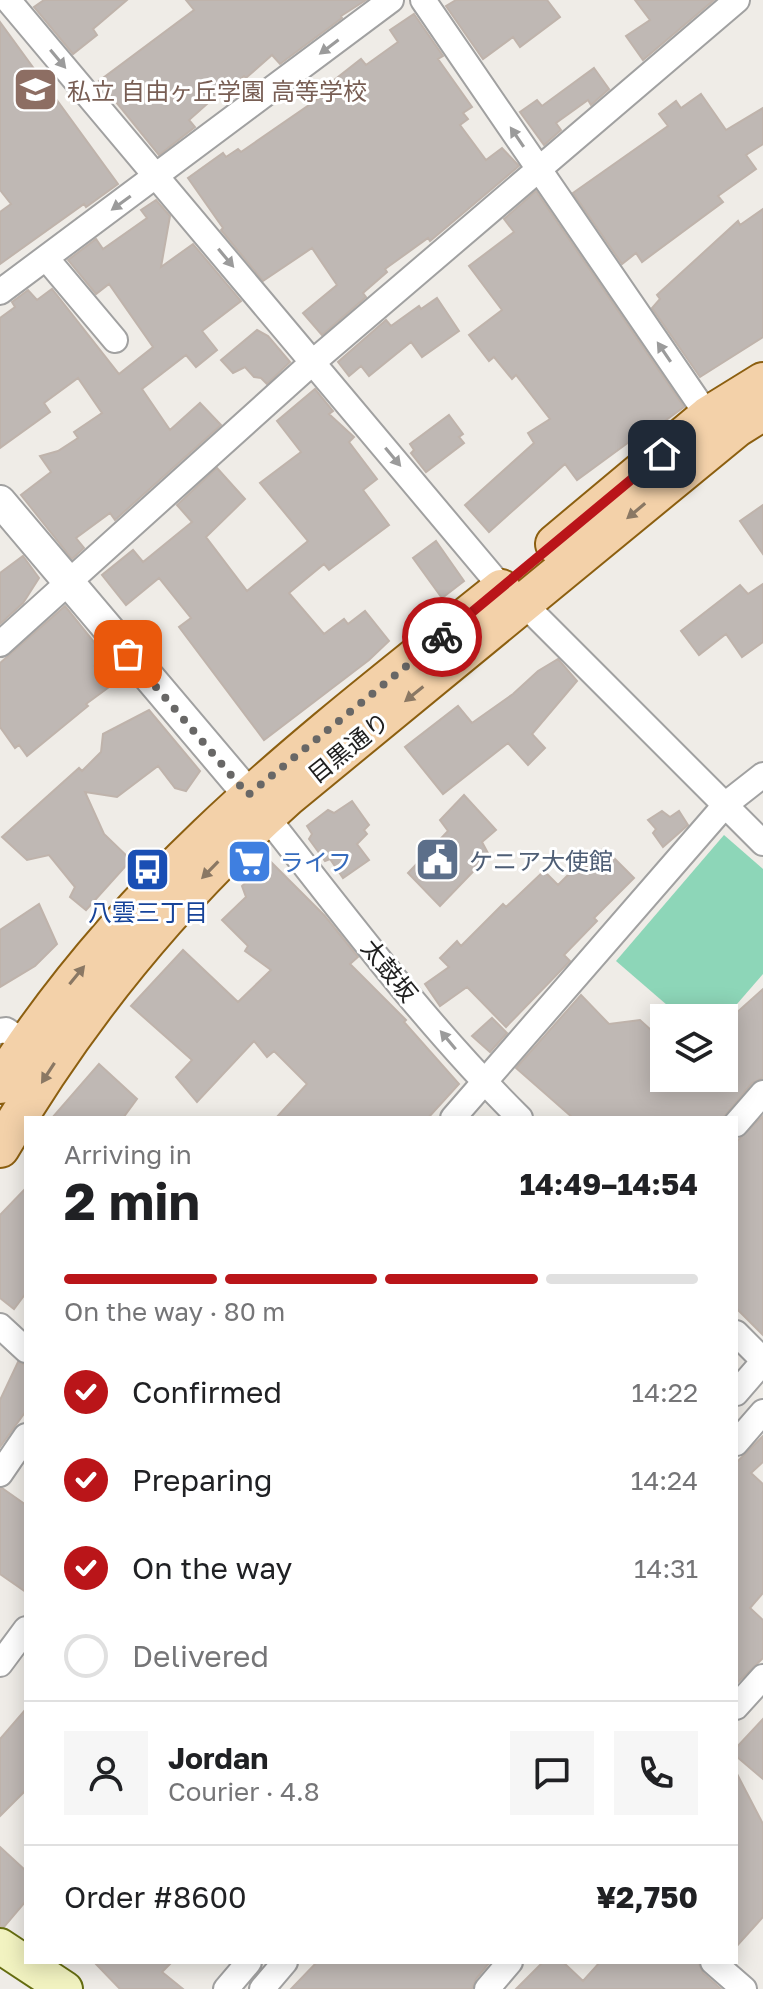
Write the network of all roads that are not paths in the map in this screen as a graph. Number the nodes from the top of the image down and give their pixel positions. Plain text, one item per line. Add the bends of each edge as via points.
1 (8, 0) edge
2 (391, 0) edge
3 (423, 0) edge
4 (737, 0) edge
5 (538, 168) junction
6 (157, 176) junction
7 (46, 258) junction
8 (0, 292) edge
9 (115, 340) dead end
10 (313, 362) junction
11 (763, 382) edge
12 (763, 411) edge
13 (708, 416) junction
14 (0, 501) edge
15 (68, 582) junction
16 (513, 596) junction
17 (0, 644) edge
18 (763, 775) edge
19 (726, 804) junction
20 (257, 806) junction
21 (763, 843) edge
22 (13, 1037) edge
23 (484, 1083) junction
24 (0, 1084) edge
25 (763, 1093) edge
26 (455, 1116) edge
27 (518, 1116) edge
28 (738, 1122) edge
29 (0, 1148) edge
30 (0, 1326) edge
31 (738, 1335) edge
32 (24, 1348) edge
33 (763, 1361) edge
34 (738, 1391) edge
35 (763, 1412) edge
36 (24, 1439) edge
37 (738, 1441) edge
38 (0, 1474) edge
39 (24, 1632) edge
40 (0, 1664) edge
41 (763, 1677) edge
42 (738, 1705) edge
43 (25, 1964) edge
44 (247, 1964) edge
45 (283, 1964) edge
46 (508, 1964) edge
47 (715, 1964) edge
48 (65, 1989) edge
49 (226, 1989) edge
50 (262, 1989) edge
51 (487, 1989) edge
52 (744, 1989) edge

1 -> 6 street
2 -> 6 street
5 -> 3 street
4 - 5 street
5 - 10 street
13 -> 5 street
6 -> 7 street
6 -> 10 street
7 - 8 street
7 - 9 street
10 - 15 street
10 -> 16 street
11 - 13 main road, 目黒通り
12 -> 16 main road, 目黒通り
13 - 16 main road, 目黒通り
14 - 15 street
15 - 17 street
15 - 20 street
16 - 19 street
16 - 20 main road, 目黒通り
18 - 19 street
19 - 21 street
19 - 23 street
22 -> 20 main road, 目黒通り via 63,992 169,872
23 -> 20 street, 太鼓坂
20 -> 29 main road, 目黒通り via 128,960
22 - 24 main road, 目黒通り
23 - 26 street
23 - 27 street, 太鼓坂
25 - 28 street
30 - 32 street
31 - 33 street
33 - 34 street
35 - 37 street
36 - 38 street
39 - 40 street
41 - 42 street
43 - 48 main road
44 - 49 street
45 - 50 street
46 - 51 street
47 - 52 street

